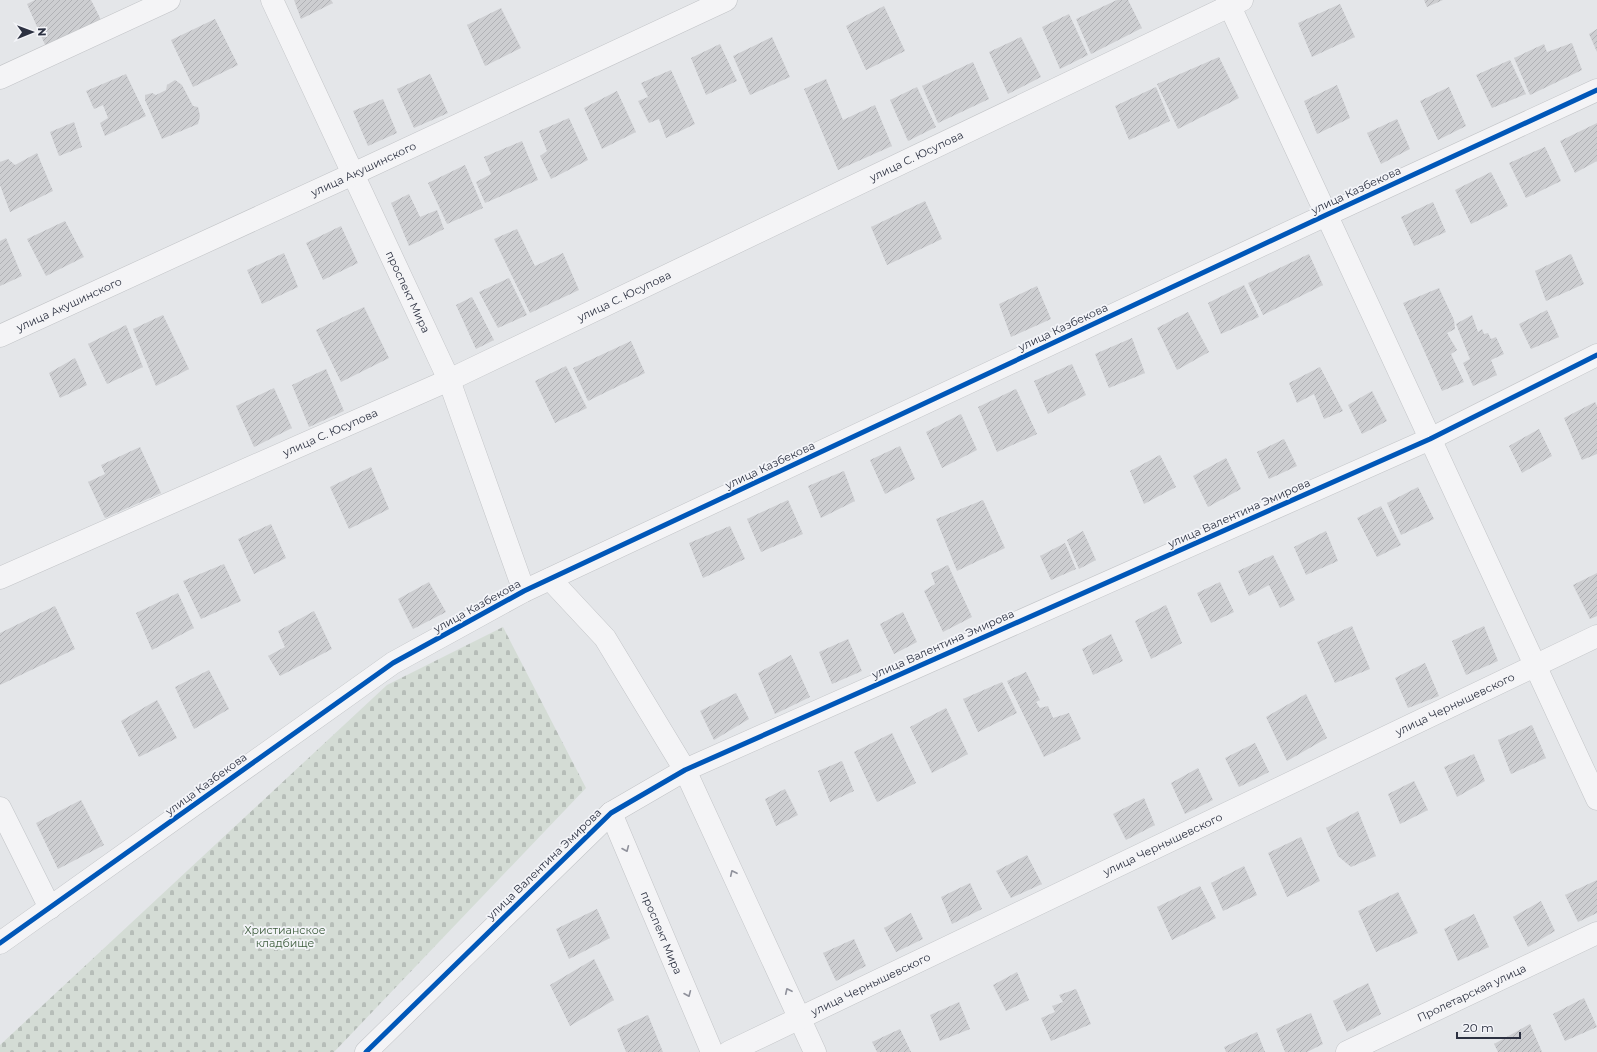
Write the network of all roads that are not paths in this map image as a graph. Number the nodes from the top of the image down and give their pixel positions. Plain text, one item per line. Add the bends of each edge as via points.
1 (169, 0) edge
2 (272, 0) edge
3 (726, 0) edge
4 (1233, 2) edge
5 (0, 78) edge
6 (1597, 90) edge
7 (353, 174) junction
8 (1326, 215) junction
9 (0, 336) edge
10 (1597, 355) edge
11 (449, 380) junction
12 (1430, 439) junction
13 (0, 578) edge
14 (550, 579) junction
15 (524, 591) junction
16 (1597, 636) edge
17 (1535, 665) junction
18 (685, 770) junction
19 (1597, 798) edge
20 (0, 808) edge
21 (611, 813) junction
22 (50, 908) junction
23 (1597, 933) edge
24 (0, 943) edge
25 (800, 1017) junction
26 (366, 1052) edge
27 (712, 1052) edge
28 (730, 1052) edge
29 (815, 1052) edge
30 (1347, 1052) edge

1 - 5 street
2 - 7 street, проспект Мира
3 - 7 street, улица Акушинского
4 - 8 street
4 - 11 street, улица С. Юсупова
6 - 8 street, улица Казбекова
7 - 9 street, улица Акушинского
7 - 11 street, проспект Мира
8 - 12 street
8 - 14 street, улица Казбекова
10 - 12 street, улица Валентина Эмирова
11 - 13 street, улица С. Юсупова
11 - 15 street, проспект Мира
12 - 17 street
12 - 18 street, улица Валентина Эмирова
14 - 15 street, улица Казбекова
14 - 18 street via 605,638
15 - 22 street, улица Казбекова via 393,663
16 - 17 street, улица Чернышевского
17 - 19 street
17 - 25 street, улица Чернышевского
18 - 21 street, улица Валентина Эмирова
25 -> 18 street
20 - 22 street
21 - 26 street, улица Валентина Эмирова
21 -> 27 street, проспект Мира
22 - 24 street, улица Казбекова
23 - 30 street, Пролетарская улица
25 - 28 street, улица Чернышевского
25 - 29 street

